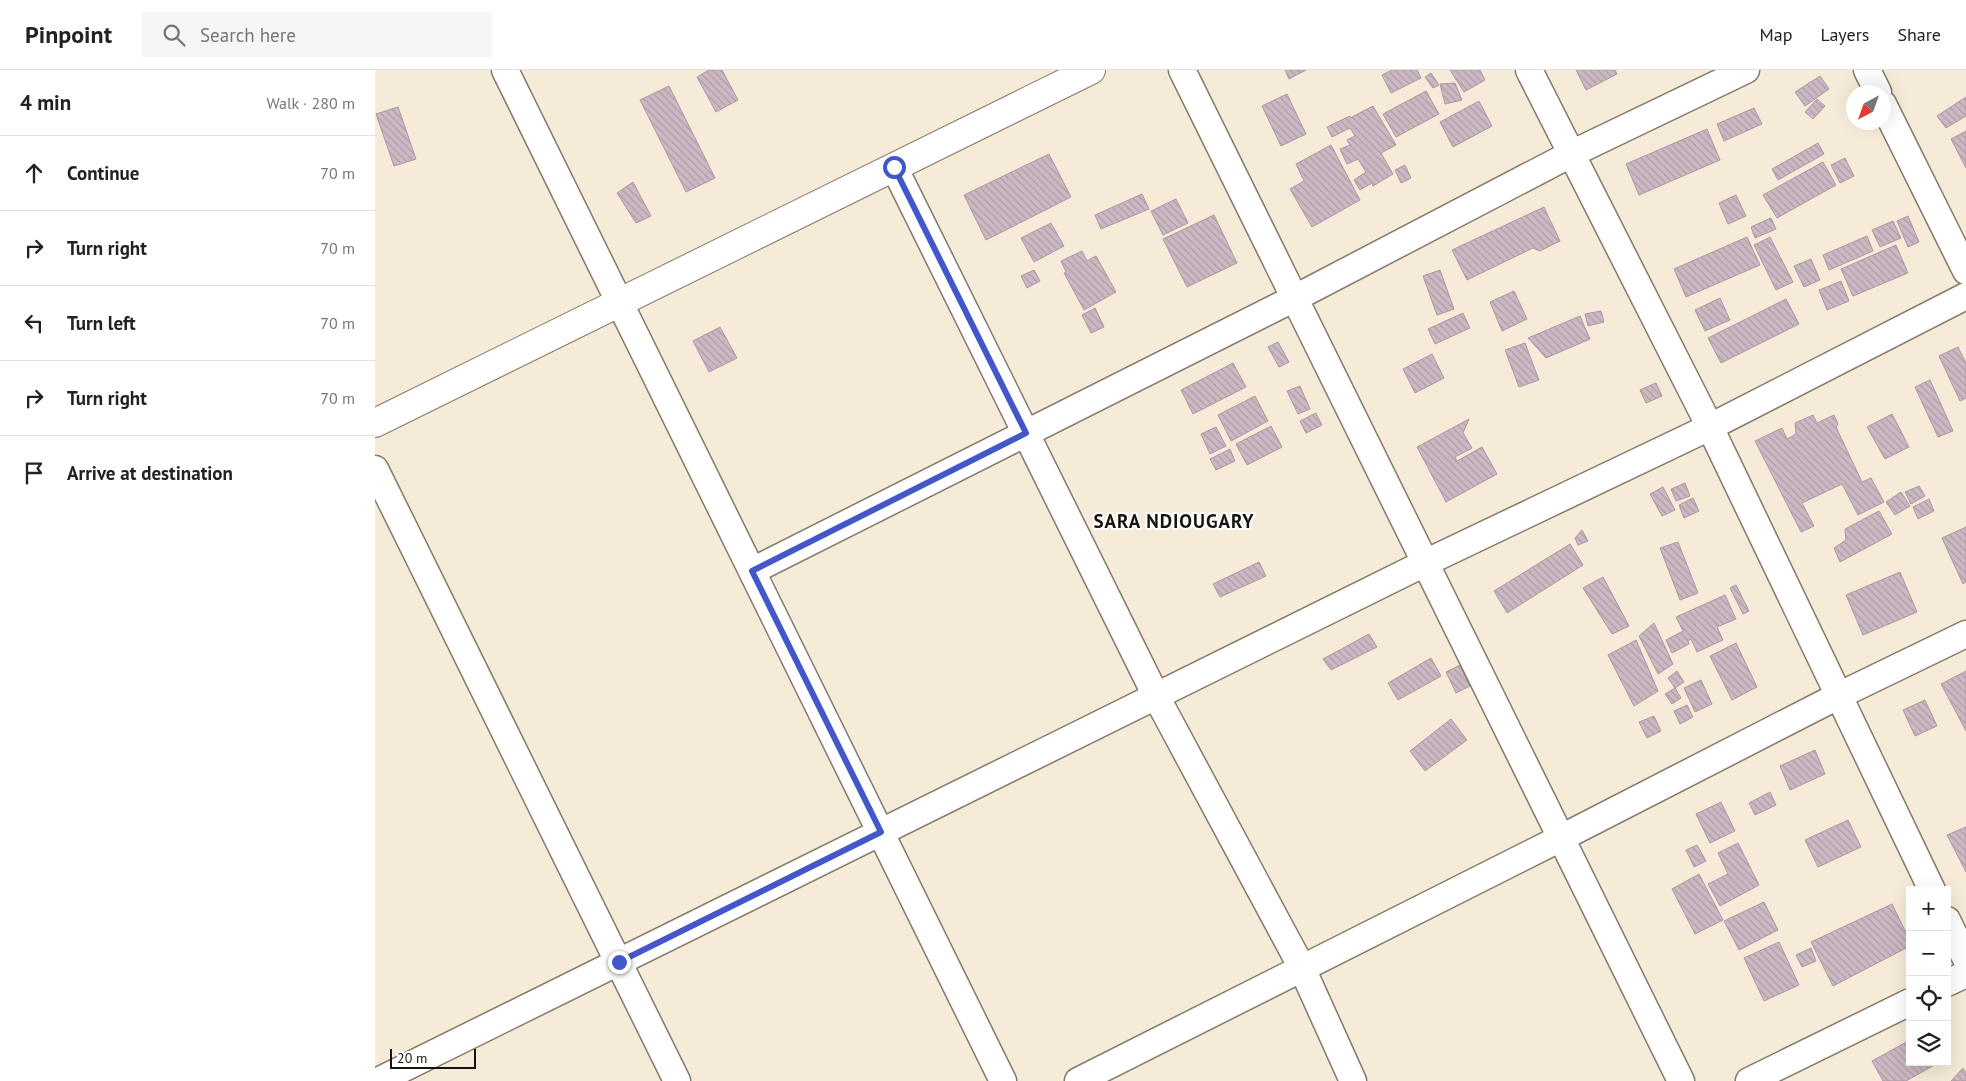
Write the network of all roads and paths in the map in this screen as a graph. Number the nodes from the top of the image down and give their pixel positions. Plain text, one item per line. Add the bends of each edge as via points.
1 (505, 70) edge
2 (1091, 70) edge
3 (1182, 70) edge
4 (1529, 70) edge
5 (1746, 70) edge
6 (1867, 70) edge
7 (1874, 85) edge
8 (1891, 120) edge
9 (1571, 154) junction
10 (894, 167) junction
11 (1966, 271) edge
12 (1966, 296) edge
13 (1295, 298) junction
14 (619, 303) junction
15 (375, 423) edge
16 (1710, 427) junction
17 (1026, 433) junction
18 (375, 470) edge
19 (1425, 563) junction
20 (752, 571) junction
21 (1966, 634) edge
22 (1156, 696) junction
23 (1838, 696) junction
24 (881, 832) junction
25 (1561, 838) junction
26 (1930, 886) edge
27 (1951, 928) edge
28 (1966, 959) edge
29 (619, 962) junction
30 (1302, 968) junction
31 (1966, 974) edge
32 (1951, 981) edge
33 (1906, 1004) edge
34 (378, 1081) edge
35 (677, 1081) edge
36 (1003, 1081) edge
37 (1078, 1081) edge
38 (1353, 1081) edge
39 (1681, 1081) edge
40 (1749, 1081) edge

1 - 14 street
2 - 10 street
3 - 13 street
4 - 9 street
5 - 9 street
6 - 7 street
8 - 11 street
9 - 13 street
9 - 16 street
10 - 14 street
10 - 17 street
12 - 16 street
13 - 17 street
13 - 19 street
14 - 15 street
14 - 20 street
16 - 19 street
16 - 23 street
17 - 20 street
17 - 22 street
18 - 29 street
19 - 22 street
19 - 25 street
20 - 24 street
21 - 23 street
22 - 24 street
22 - 30 street
23 - 25 street
23 - 26 street
24 - 29 street
24 - 36 street
25 - 30 street
25 - 39 street
27 - 28 street
29 - 34 street
29 - 35 street
30 - 37 street
30 - 38 street
31 - 32 street
33 - 40 street

